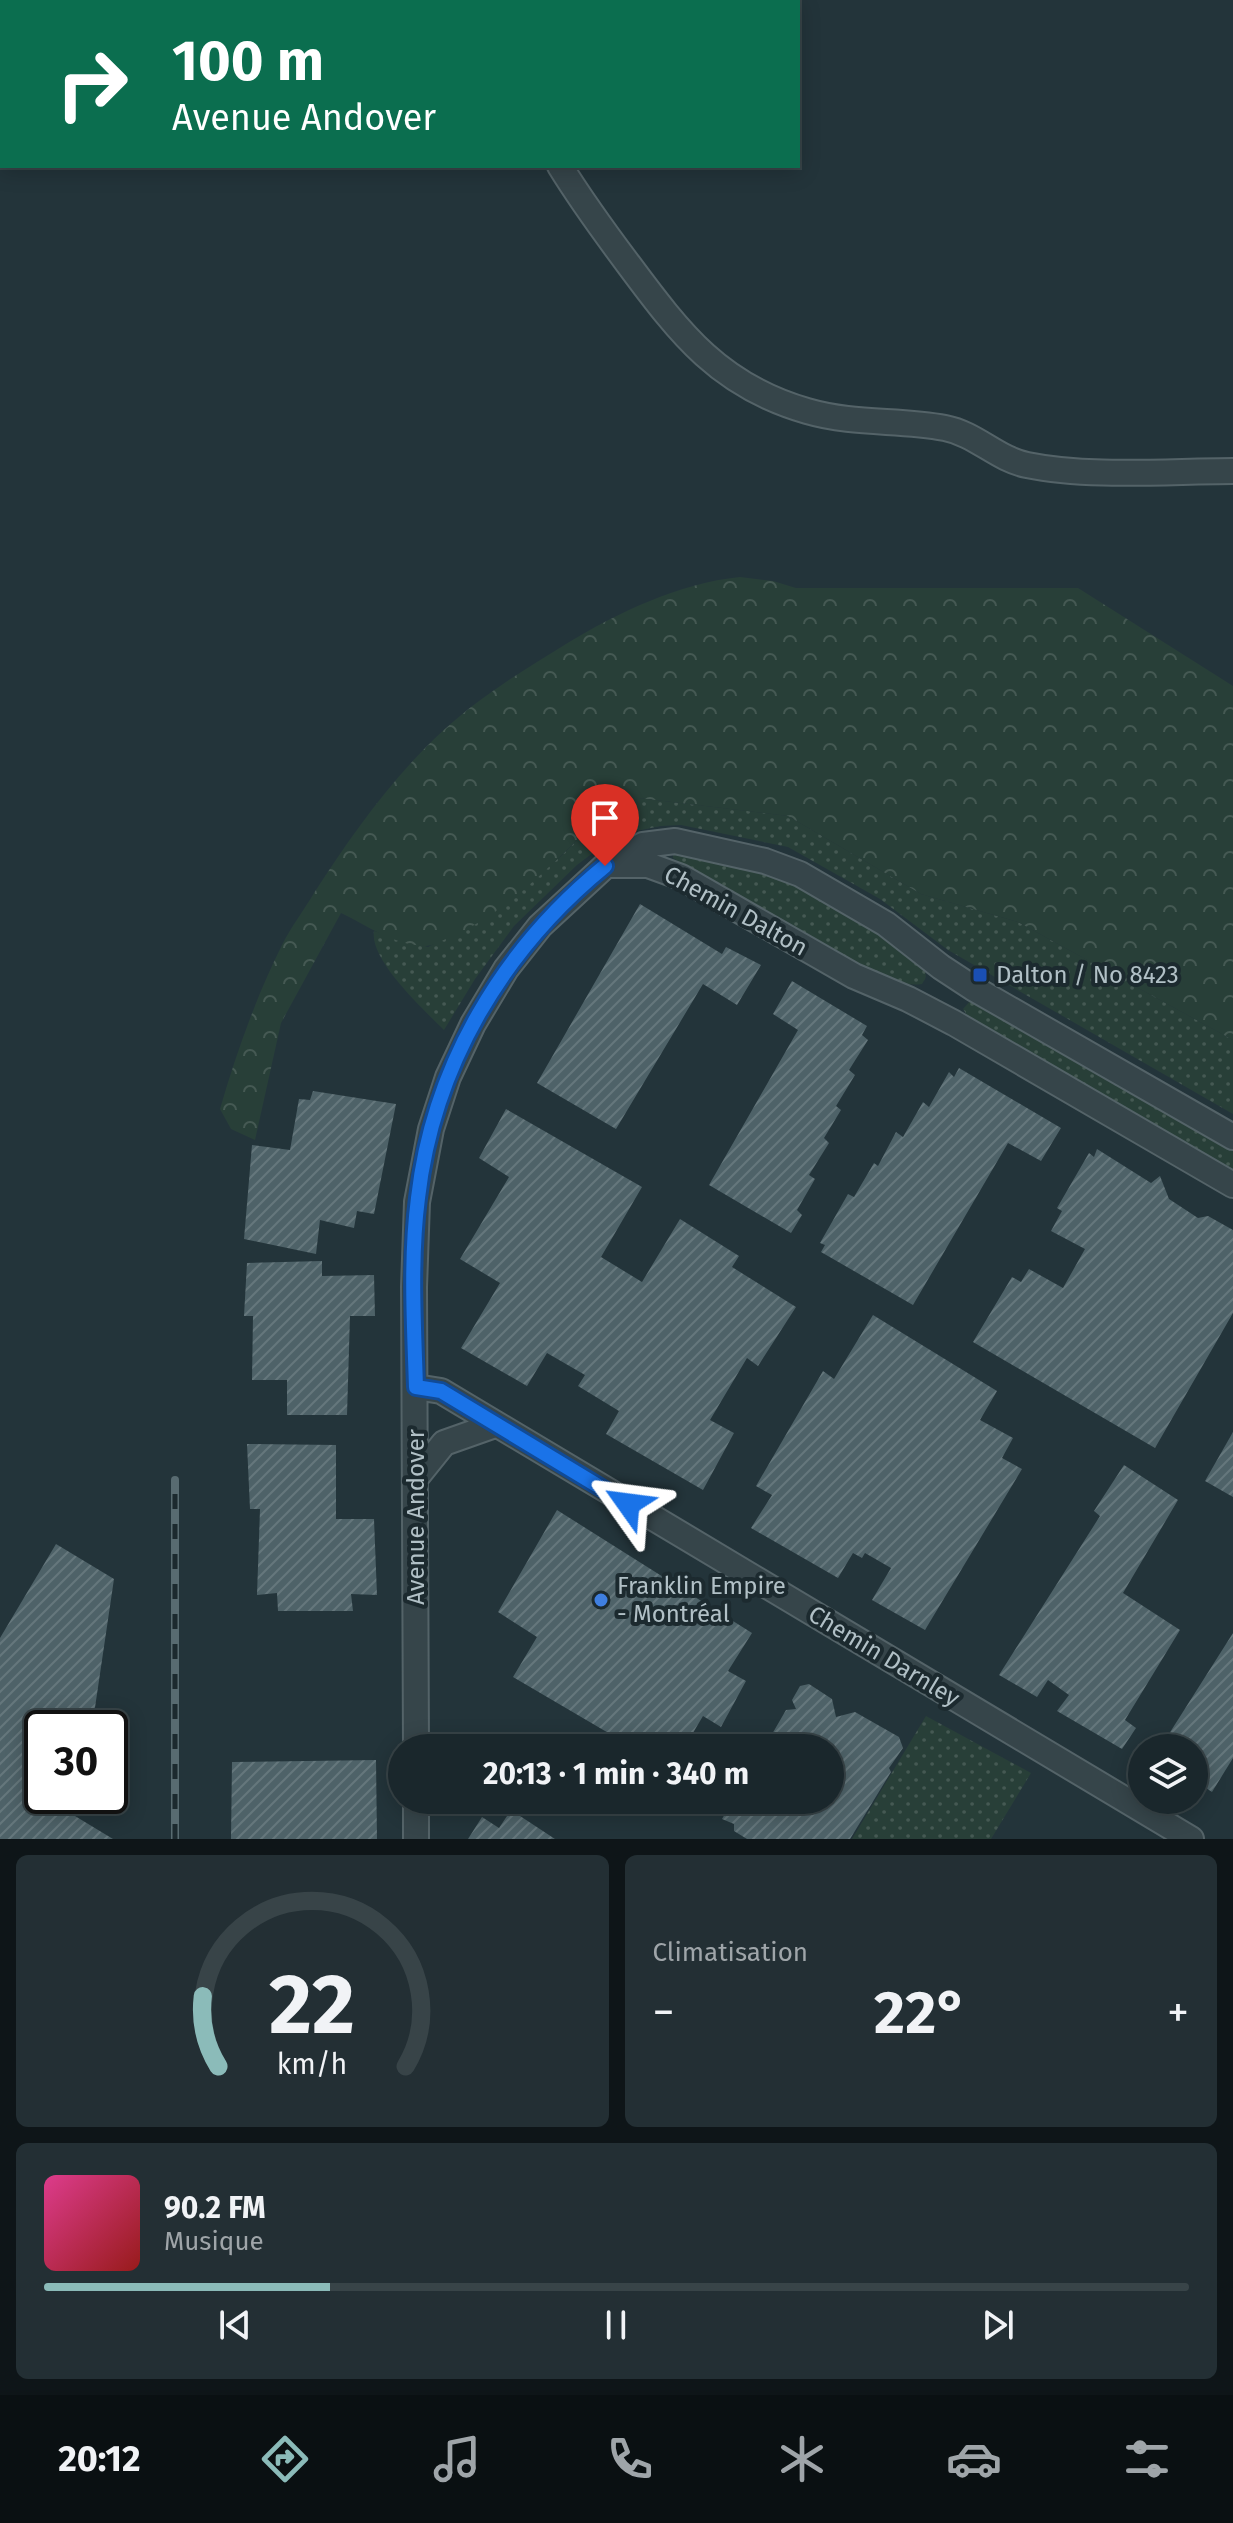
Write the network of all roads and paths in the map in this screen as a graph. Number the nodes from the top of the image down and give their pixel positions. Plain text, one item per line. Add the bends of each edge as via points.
1 (561, 168) edge
2 (1233, 471) edge
3 (605, 866) junction
4 (1233, 1137) edge
5 (1233, 1185) edge
6 (416, 1387) junction
7 (495, 1425) junction
8 (415, 1479) junction
9 (416, 1734) edge
10 (416, 1814) edge
11 (416, 1839) edge
12 (1191, 1839) edge

1 - 2 street via 670,321 719,369 769,397 859,422 945,428 1028,465
3 - 4 street, Chemin Dalton via 643,845 675,841 785,867 886,924 973,988
3 - 5 street, Chemin Dalton via 641,864 681,877 854,976 954,1023
3 - 6 street, Avenue Andover via 540,926 506,969 473,1024 443,1091 417,1202
6 - 7 street, Chemin Darnley via 441,1391
6 - 8 street, Avenue Andover
7 - 8 street via 444,1443
7 - 12 street, Chemin Darnley
8 - 9 street, Avenue Andover
10 - 11 street

